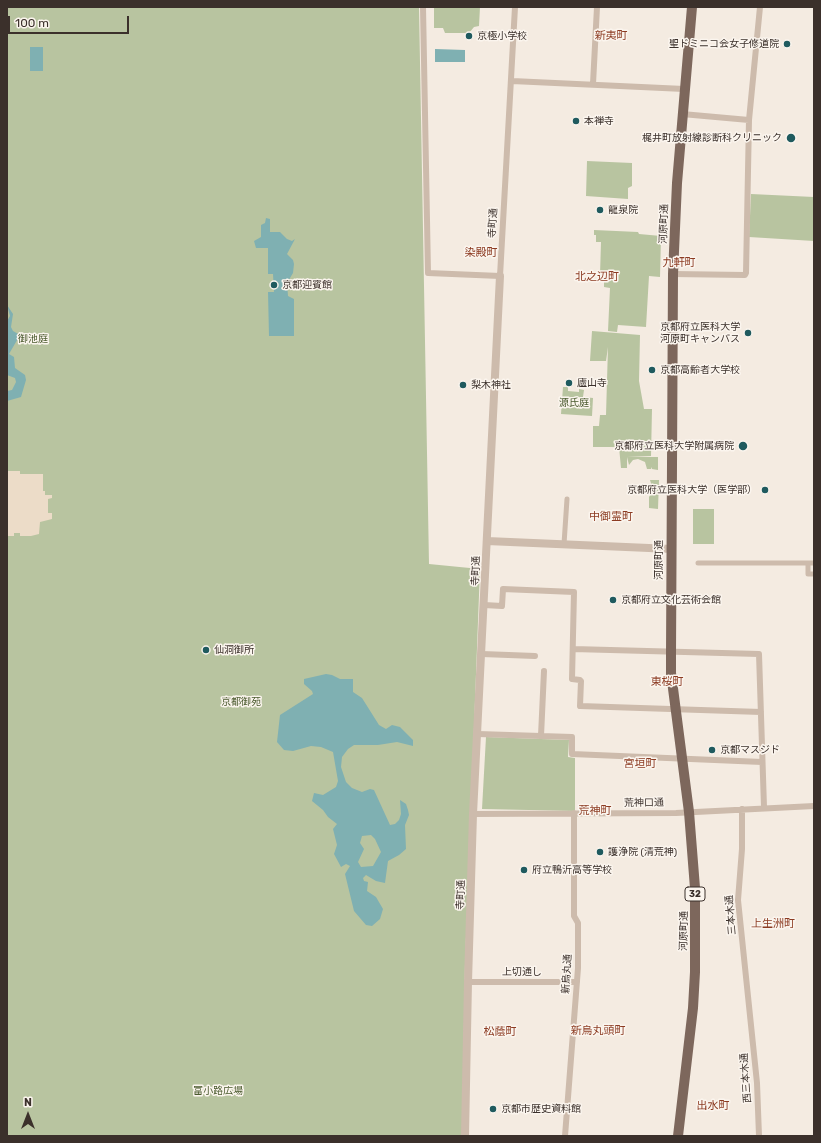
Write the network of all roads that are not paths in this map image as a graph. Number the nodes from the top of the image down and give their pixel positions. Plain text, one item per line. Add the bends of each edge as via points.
1 (423, 7) edge
2 (515, 7) edge
3 (597, 7) edge
4 (692, 7) edge
5 (760, 7) edge
6 (512, 81) junction
7 (593, 84) junction
8 (684, 89) junction
9 (682, 114) junction
10 (749, 120) junction
11 (674, 274) junction
12 (500, 276) junction
13 (567, 499) dead end
14 (487, 541) junction
15 (564, 544) junction
16 (672, 549) junction
17 (698, 563) dead end
18 (808, 563) junction
19 (814, 563) edge
20 (814, 574) edge
21 (484, 604) junction
22 (573, 649) junction
23 (671, 652) junction
24 (482, 654) junction
25 (535, 656) dead end
26 (544, 671) dead end
27 (675, 709) junction
28 (761, 712) junction
29 (478, 734) junction
30 (541, 736) junction
31 (682, 758) junction
32 (762, 762) junction
33 (814, 806) edge
34 (764, 807) junction
35 (742, 809) junction
36 (688, 812) junction
37 (574, 813) junction
38 (473, 814) junction
39 (468, 982) junction
40 (577, 982) junction
41 (750, 1020) joint
42 (465, 1136) edge
43 (565, 1136) edge
44 (678, 1136) edge
45 (759, 1136) edge

1 - 12 street via 428,273
2 - 6 street, 寺町通
3 - 7 street
4 - 8 main road, 河原町通 / 32
5 - 10 street
6 - 7 street
6 - 12 street, 寺町通
7 - 8 street
8 - 9 main road, 河原町通 / 32
9 - 10 street
9 - 11 main road, 河原町通 / 32
10 - 11 street via 746,273
11 - 16 main road, 河原町通 / 32
12 - 14 street, 寺町通
13 - 15 street
14 - 15 street
14 - 21 street, 寺町通
15 - 16 street
16 - 23 main road, 河原町通 / 32
17 - 18 street
18 - 19 street
18 - 20 street via 808,574
21 - 22 street via 502,606 503,590 574,592
21 - 24 street, 寺町通
22 - 23 street
22 - 27 street via 572,679 581,681 580,706
23 - 27 main road, 河原町通 / 32
23 - 28 street via 759,654
24 - 25 street
24 - 29 street, 寺町通
26 - 30 street
27 - 28 street
27 - 31 main road, 河原町通 / 32
28 - 32 street
29 - 30 street
29 - 38 street, 寺町通
30 - 31 street via 572,737 572,754
31 - 32 street
31 - 36 main road, 河原町通 / 32
32 - 34 street
33 - 34 street, 荒神口通
34 - 35 street, 荒神口通
35 - 36 street, 荒神口通
35 - 41 street, 三本木通 via 738,900
36 - 37 street, 荒神口通
36 - 44 main road, 河原町通 / 32 via 696,901 695,972
37 - 38 street, 荒神口通
37 - 40 street, 新烏丸通 via 574,916 578,923
38 - 39 street, 寺町通
39 - 40 street, 上切通し
39 - 42 street, 寺町通
40 - 43 street, 新烏丸通
41 - 45 street, 西三本木通 via 757,1083

